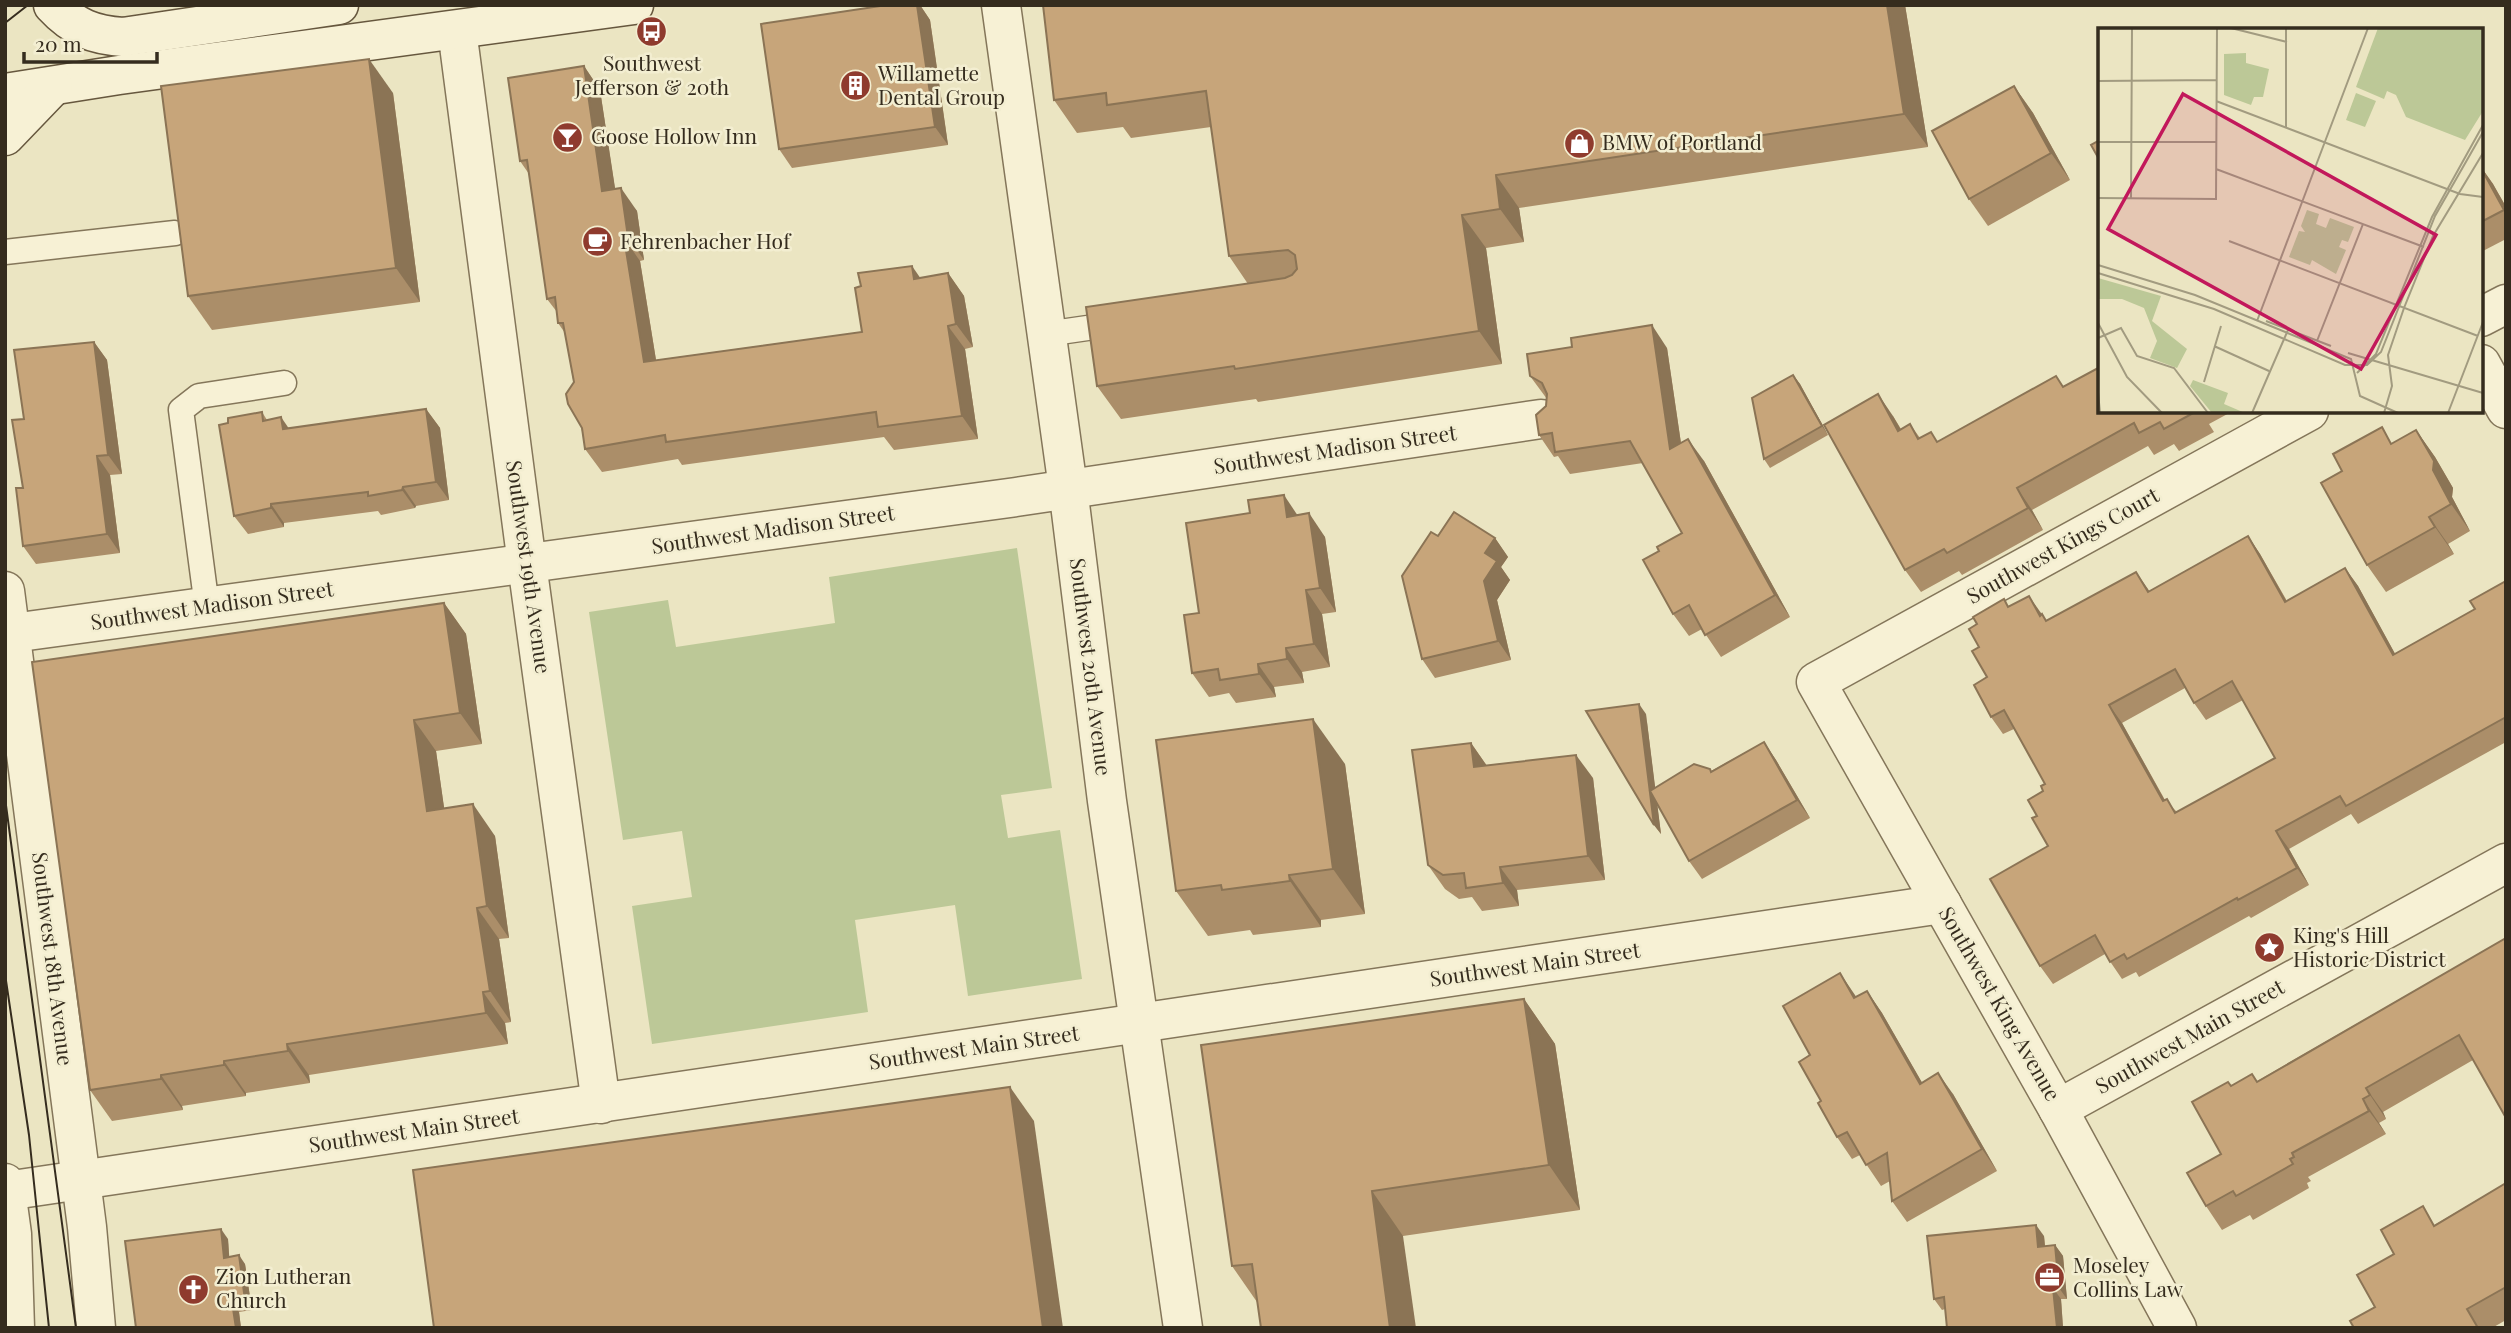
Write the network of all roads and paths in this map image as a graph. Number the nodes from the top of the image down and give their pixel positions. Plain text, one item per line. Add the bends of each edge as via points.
1 (53, 5) edge
2 (339, 5) edge
3 (634, 5) edge
4 (1001, 5) edge
5 (457, 30) junction
6 (52, 86) junction
7 (5, 93) edge
8 (5, 136) edge
9 (175, 233) edge
10 (5, 252) edge
11 (2506, 304) edge
12 (2483, 316) edge
13 (1142, 320) edge
14 (1046, 334) junction
15 (2483, 368) edge
16 (284, 383) dead end
17 (2506, 409) edge
18 (2305, 413) edge
19 (1541, 419) edge
20 (1068, 488) junction
21 (527, 564) junction
22 (5, 591) edge
23 (207, 607) junction
24 (8, 634) edge
25 (1816, 682) joint
26 (2506, 863) edge
27 (1942, 904) junction
28 (1138, 1024) junction
29 (601, 1104) junction
30 (2058, 1109) junction
31 (81, 1180) junction
32 (6, 1187) edge
33 (15, 1328) edge
34 (96, 1328) edge
35 (1183, 1328) edge
36 (2177, 1328) edge

1 - 2 street via 95,34 123,37
3 - 5 street
4 - 14 street, Southwest 20th Avenue
5 - 6 street
5 - 21 street, Southwest 19th Avenue
6 - 7 street
6 - 8 street
9 - 10 lane
11 - 12 street
13 - 14 lane
14 - 20 street, Southwest 20th Avenue
15 - 17 street
16 - 23 lane via 198,396 181,410
18 - 25 street, Southwest Kings Court
19 - 20 street, Southwest Madison Street
20 - 21 street, Southwest Madison Street
20 - 28 street, Southwest 20th Avenue
21 - 23 street, Southwest Madison Street
21 - 29 street, Southwest 19th Avenue
22 - 24 street, Southwest 18th Avenue
23 - 24 street, Southwest Madison Street
24 - 31 street, Southwest 18th Avenue
25 - 27 street, Southwest King Avenue
26 - 30 street, Southwest Main Street
27 - 28 street, Southwest Main Street
27 - 30 street, Southwest King Avenue
28 - 29 street, Southwest Main Street
28 - 35 street, Southwest 20th Avenue
29 - 31 street, Southwest Main Street
30 - 36 street, Southwest King Avenue
31 - 32 street, Southwest Main Street
31 - 34 street, Southwest 18th Avenue
32 - 33 street

